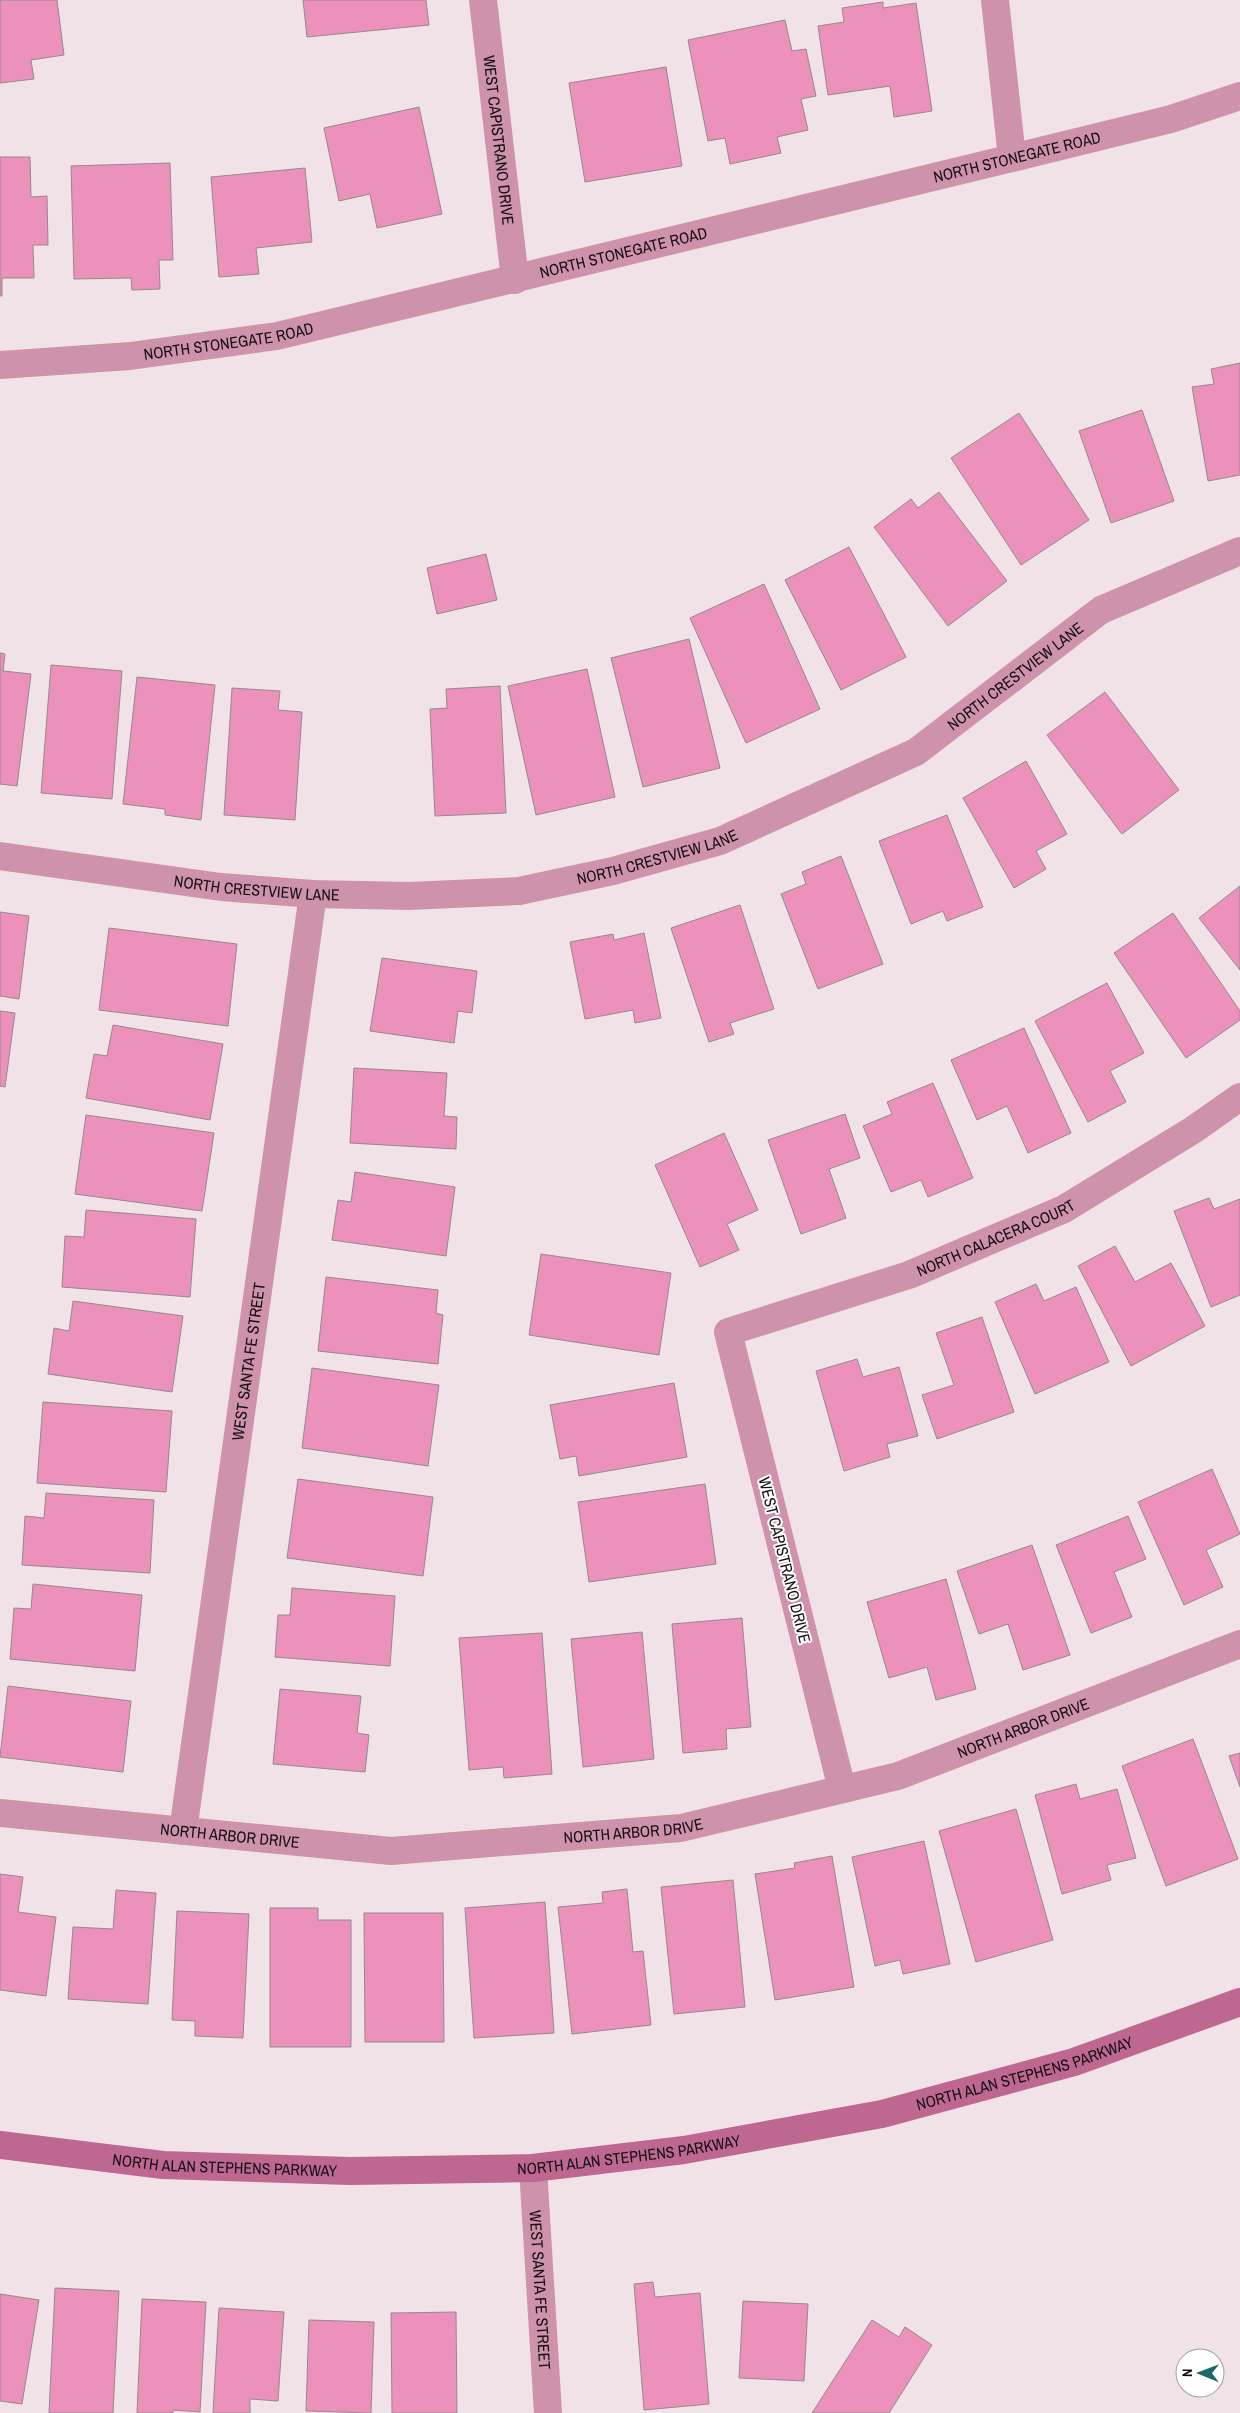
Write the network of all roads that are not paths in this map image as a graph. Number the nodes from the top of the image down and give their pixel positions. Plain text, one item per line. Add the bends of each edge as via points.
1 (483, 0) edge
2 (995, 0) edge
3 (1240, 96) edge
4 (1012, 158) junction
5 (515, 280) junction
6 (0, 365) edge
7 (1240, 551) edge
8 (0, 856) edge
9 (313, 894) junction
10 (1240, 1097) edge
11 (728, 1332) joint
12 (1240, 1644) edge
13 (842, 1789) junction
14 (0, 1813) edge
15 (183, 1830) junction
16 (1240, 2002) edge
17 (0, 2144) edge
18 (533, 2168) junction
19 (548, 2413) edge

1 - 5 street, WEST CAPISTRANO DRIVE
2 - 4 street
3 - 4 street, NORTH STONEGATE ROAD via 1171,119
4 - 5 street, NORTH STONEGATE ROAD
5 - 6 street, NORTH STONEGATE ROAD via 277,336 130,356
7 - 9 street, NORTH CRESTVIEW LANE via 1102,610 916,752 720,841 613,871 519,891 408,896
8 - 9 street, NORTH CRESTVIEW LANE via 221,887
9 - 15 street, WEST SANTA FE STREET
10 - 11 street, NORTH CALACERA COURT via 1193,1130 1064,1209 909,1275
11 - 13 street, WEST CAPISTRANO DRIVE
12 - 13 street, NORTH ARBOR DRIVE via 898,1776
13 - 15 street, NORTH ARBOR DRIVE via 681,1828 391,1851
14 - 15 street, NORTH ARBOR DRIVE
16 - 18 street, NORTH ALAN STEPHENS PARKWAY via 1074,2062 882,2114 684,2150
17 - 18 street, NORTH ALAN STEPHENS PARKWAY via 163,2165 350,2171
18 - 19 street, WEST SANTA FE STREET

